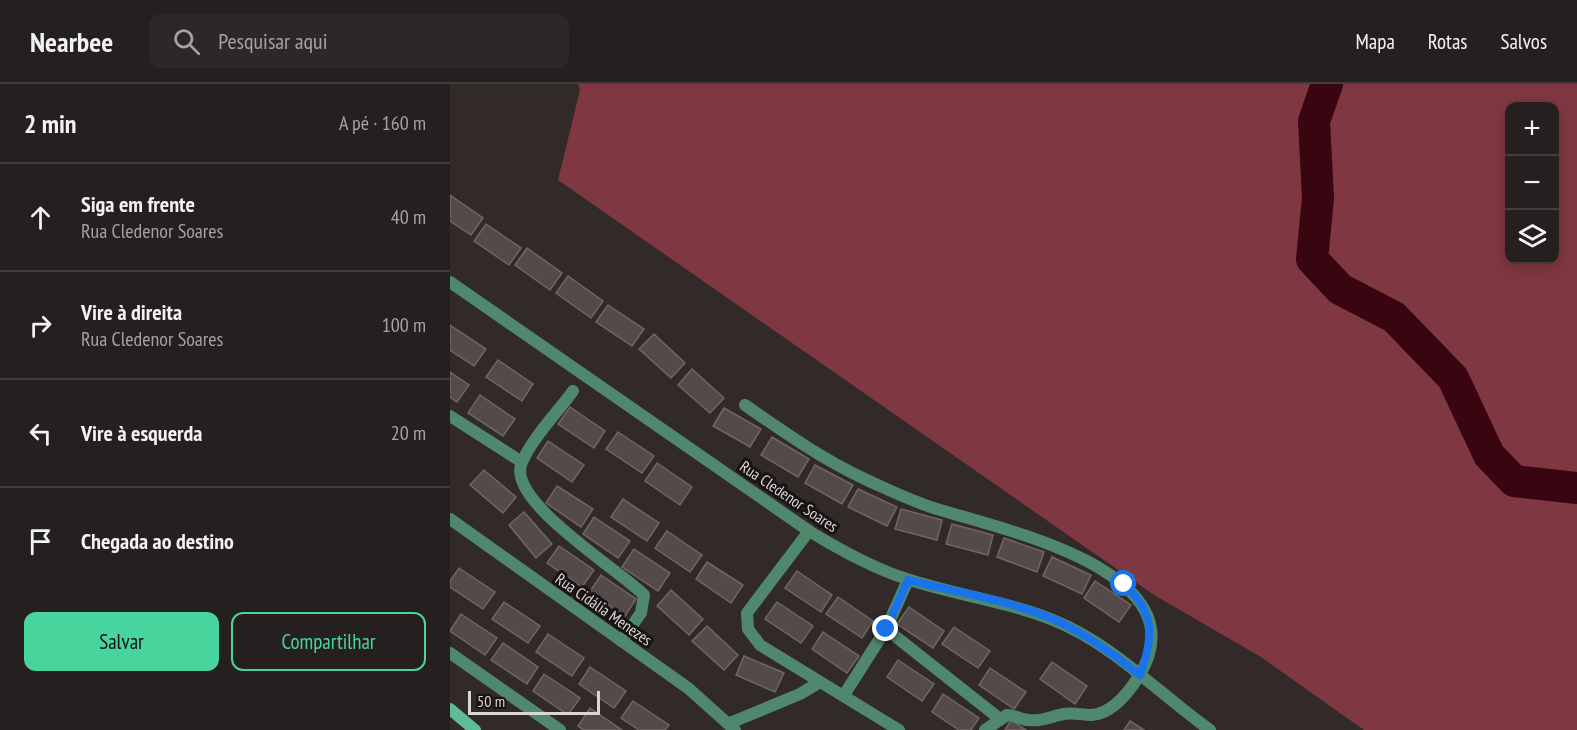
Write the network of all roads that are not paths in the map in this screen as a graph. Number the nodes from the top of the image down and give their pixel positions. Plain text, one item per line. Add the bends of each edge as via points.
1 (450, 282) edge
2 (573, 391) dead end
3 (745, 405) dead end
4 (450, 416) edge
5 (522, 462) junction
6 (450, 519) edge
7 (809, 531) junction
8 (908, 580) junction
9 (886, 629) junction
10 (621, 641) junction
11 (450, 653) edge
12 (1140, 675) junction
13 (820, 682) junction
14 (844, 695) junction
15 (450, 709) edge
16 (1000, 719) junction
17 (733, 727) edge
18 (475, 730) edge
19 (560, 730) edge
20 (899, 730) edge
21 (985, 730) edge
22 (1210, 730) edge

1 - 7 street, Rua Cledenor Soares
2 - 5 street
3 - 12 street via 793,438 869,481 933,508 1035,537 1124,584 1147,613 1151,632
4 - 5 street
5 - 10 street via 524,487 550,519 644,595 641,613
6 - 10 street, Rua Cidália Menezes
7 - 8 street, Rua Cledenor Soares via 849,555
7 - 13 street via 747,613 746,622 760,645
8 - 9 street
8 - 12 street, Rua Cledenor Soares via 1054,620 1112,652
9 - 14 street
9 - 16 street
10 - 17 street, Rua Cidália Menezes via 688,688
11 - 19 street
12 - 16 street via 1120,700 1101,713 1063,714 1046,720 1007,715
12 - 22 street, Rua Cledenor Soares
13 - 14 street
13 - 17 street
14 - 20 street
15 - 18 main road
16 - 21 street

